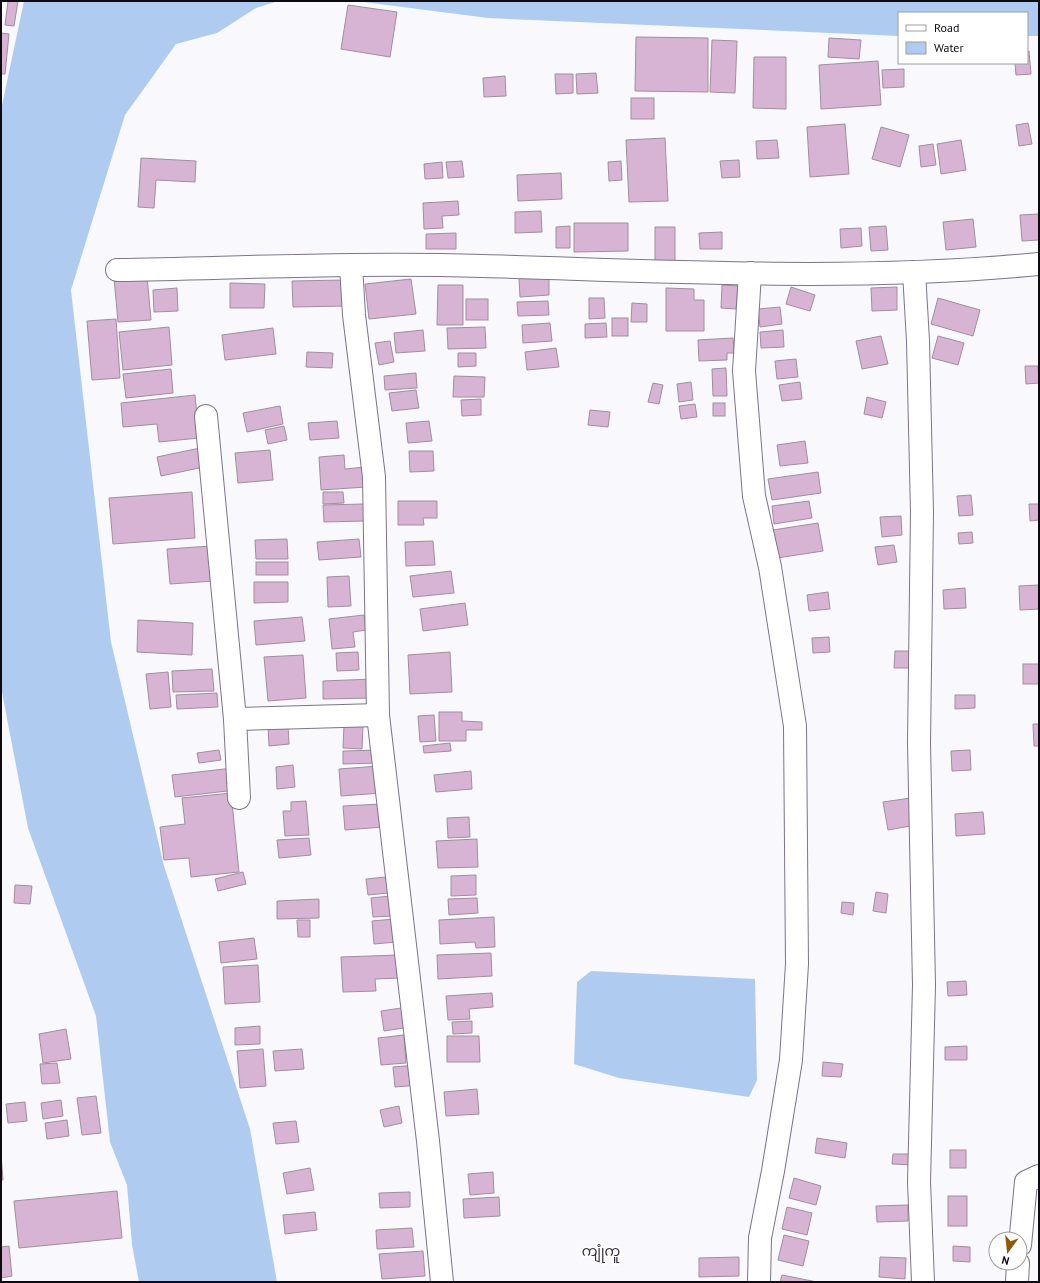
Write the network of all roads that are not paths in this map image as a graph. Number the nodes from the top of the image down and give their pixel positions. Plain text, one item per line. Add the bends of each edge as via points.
1 (1039, 264) edge
2 (351, 266) junction
3 (117, 270) dead end
4 (914, 272) junction
5 (750, 274) junction
6 (206, 416) dead end
7 (378, 715) junction
8 (235, 719) junction
9 (239, 798) dead end
10 (1039, 1176) edge
11 (1021, 1231) edge
12 (1018, 1271) edge
13 (442, 1282) edge
14 (759, 1282) edge
15 (923, 1282) edge
16 (1017, 1282) edge

1 - 4 street
2 - 3 street
2 - 5 street via 481,266
2 - 7 street via 354,315 374,477
4 - 5 street
4 - 15 street via 922,512 919,743 924,985 919,1182
5 - 14 street via 744,371 754,496 771,574 795,726 797,964 791,1060 760,1238
6 - 8 street
7 - 8 street
7 - 13 street
8 - 9 street
10 - 11 street via 1026,1182
12 - 16 street

